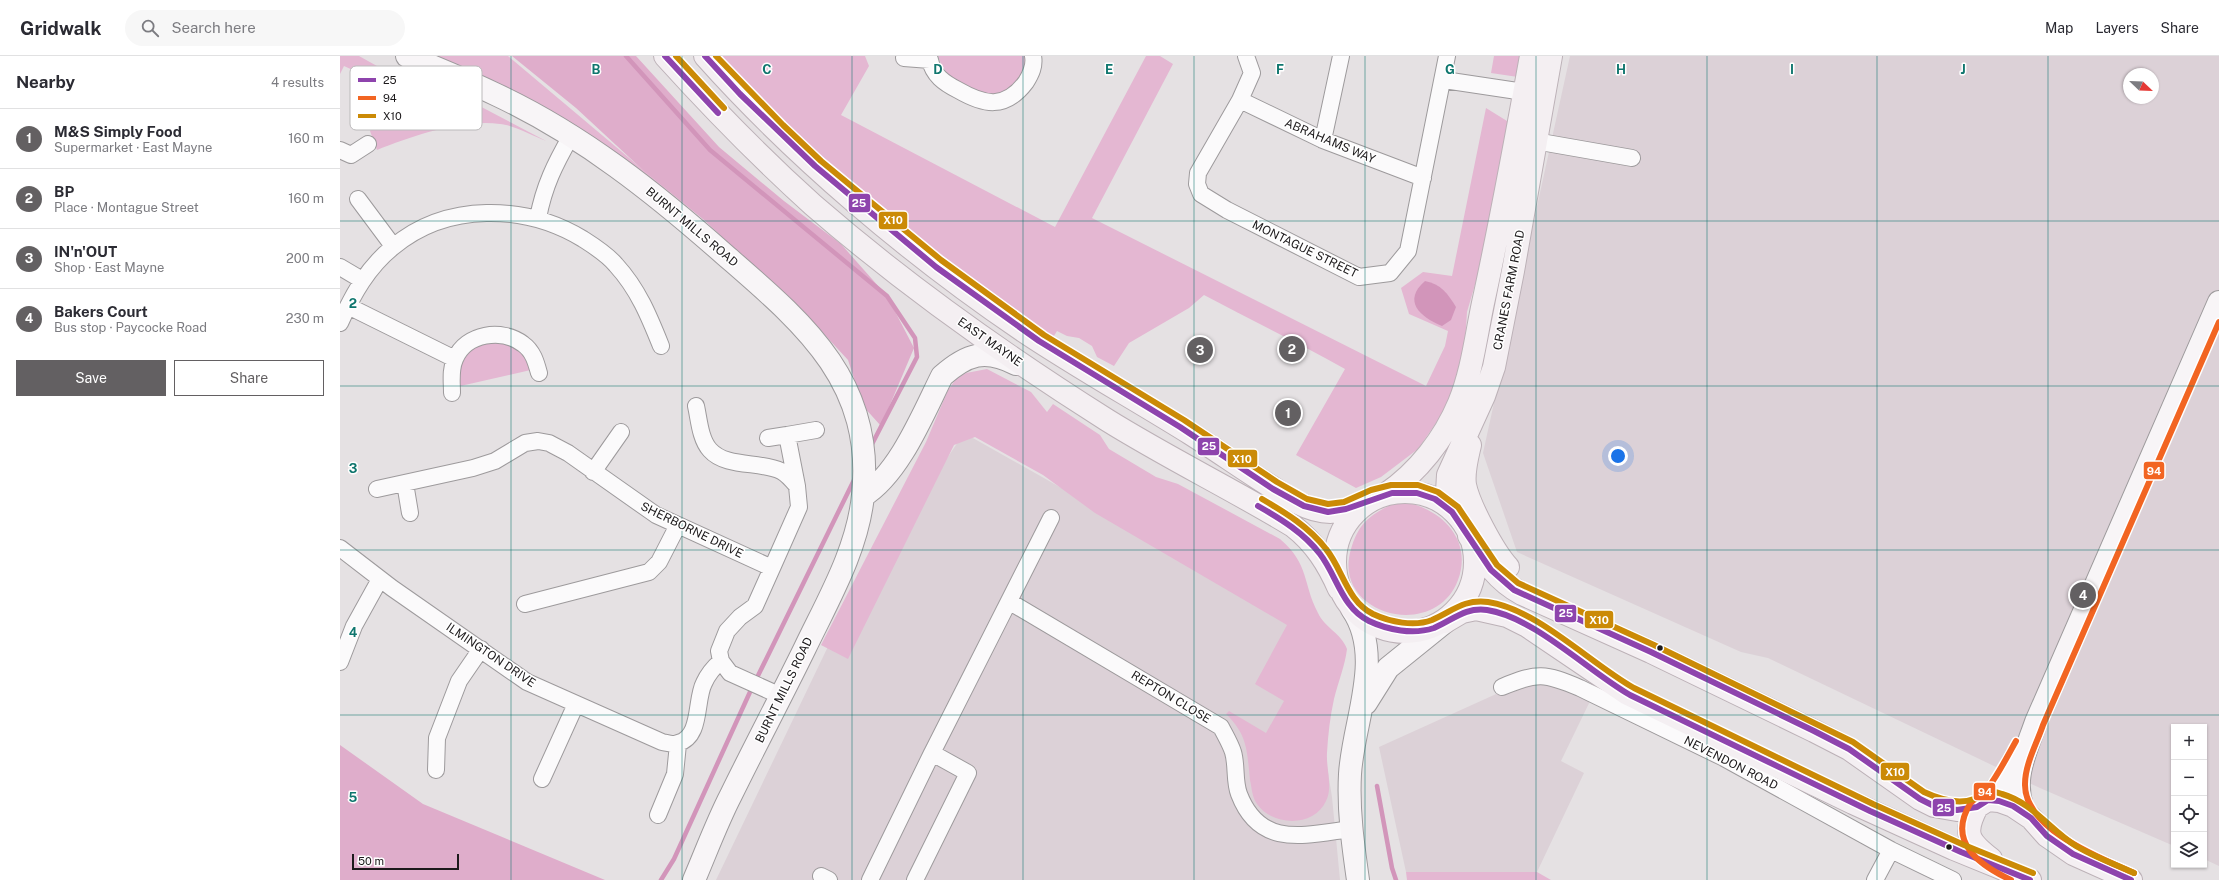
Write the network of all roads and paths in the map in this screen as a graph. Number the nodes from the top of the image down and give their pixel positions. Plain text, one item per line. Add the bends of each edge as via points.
1 (407, 56) edge
2 (665, 56) edge
3 (705, 56) edge
4 (1033, 56) edge
5 (1246, 56) edge
6 (1341, 56) edge
7 (1447, 56) edge
8 (1531, 56) edge
9 (1551, 56) edge
10 (904, 58) dead end
11 (931, 58) edge
12 (430, 66) edge
13 (1444, 80) junction
14 (482, 88) edge
15 (1524, 92) junction
16 (1240, 100) junction
17 (571, 136) junction
18 (1323, 140) junction
19 (1535, 141) junction
20 (368, 144) dead end
21 (340, 150) edge
22 (1632, 158) dead end
23 (1423, 178) junction
24 (358, 199) dead end
25 (538, 218) junction
26 (393, 246) junction
27 (340, 267) edge
28 (362, 280) junction
29 (2219, 302) edge
30 (348, 306) junction
31 (340, 323) edge
32 (661, 346) dead end
33 (455, 359) junction
34 (539, 373) dead end
35 (1045, 380) junction
36 (452, 393) dead end
37 (1484, 396) junction
38 (696, 406) dead end
39 (816, 430) dead end
40 (621, 432) dead end
41 (787, 435) junction
42 (768, 438) dead end
43 (593, 472) junction
44 (405, 483) junction
45 (797, 486) junction
46 (377, 489) dead end
47 (1386, 494) junction
48 (863, 496) junction
49 (1366, 502) junction
50 (410, 513) dead end
51 (1457, 515) junction
52 (1051, 518) dead end
53 (678, 525) junction
54 (1469, 536) junction
55 (340, 548) edge
56 (772, 568) junction
57 (380, 579) junction
58 (1339, 589) junction
59 (1010, 602) junction
60 (525, 604) dead end
61 (1352, 609) junction
62 (1565, 613) junction
63 (1445, 622) junction
64 (481, 650) junction
65 (340, 662) edge
66 (722, 662) junction
67 (1502, 687) dead end
68 (781, 696) junction
69 (576, 704) junction
70 (2036, 722) junction
71 (1358, 729) junction
72 (678, 744) junction
73 (932, 753) junction
74 (436, 770) dead end
75 (542, 779) dead end
76 (1982, 804) junction
77 (2024, 812) junction
78 (658, 815) dead end
79 (1351, 829) junction
80 (1891, 850) junction
81 (1999, 866) junction
82 (694, 880) edge
83 (870, 880) edge
84 (915, 880) edge
85 (1358, 880) edge
86 (1875, 880) edge
87 (1953, 880) edge
88 (2030, 880) edge
89 (2131, 880) edge

1 - 12 street, BURNT MILLS ROAD
2 - 35 main road, EAST MAYNE via 742,138 824,214 917,290
3 - 49 main road via 805,157 872,215 937,268 1022,329 1298,503 1329,513 1345,511
4 - 11 street via 1032,72 1025,83 1012,97 993,103 982,102 943,82 932,68
5 - 16 street, MONTAGUE STREET via 1252,73
6 - 18 street
7 - 13 street, MONTAGUE STREET
8 - 15 main road, CRANES FARM ROAD
9 - 19 main road, CRANES FARM ROAD
10 - 11 street
13 - 15 street
13 - 23 street, MONTAGUE STREET
14 - 17 street, BURNT MILLS ROAD
15 - 47 main road, CRANES FARM ROAD via 1498,236 1464,391 1452,417 1427,456 1409,476
16 - 18 street, ABRAHAMS WAY
16 - 23 street, MONTAGUE STREET via 1198,173 1197,184 1202,194 1227,210 1359,277 1390,273 1408,251
17 - 25 street via 550,172
17 - 48 street, BURNT MILLS ROAD via 608,160 682,217 787,309 815,339 829,359 851,403 860,432 864,463
18 - 23 street, ABRAHAMS WAY
19 - 22 street
19 - 37 main road, CRANES FARM ROAD via 1505,314 1494,367
20 - 21 street via 351,155
24 - 26 street
25 - 26 street via 500,212 470,214 428,226
25 - 32 street via 574,234 596,247 615,263 646,308
26 - 28 street
27 - 28 street
28 - 30 street
29 - 70 street
30 - 31 street
30 - 33 street
33 - 34 street via 466,345 480,337 495,334 511,337 524,344 534,356
33 - 36 street via 451,374
35 - 48 street via 1010,361 994,356 981,354 967,357 955,364 942,376 889,475 875,489
35 - 58 main road, EAST MAYNE via 1155,448 1293,526 1307,538 1322,557
37 - 51 main road, CRANES FARM ROAD via 1448,475 1447,492 1451,507
37 - 62 main road via 1465,467 1467,493 1493,546 1505,564 1529,588
38 - 45 street via 704,441 710,450 732,460 782,472
39 - 41 street
40 - 43 street
41 - 42 street
41 - 45 street
43 - 44 street, SHERBORNE DRIVE via 559,448 538,441 525,443 495,461 480,466
43 - 53 street, SHERBORNE DRIVE via 656,516
44 - 46 street, SHERBORNE DRIVE
44 - 50 street
45 - 56 street via 799,506
47 - 49 main road
47 - 51 main road via 1410,492 1434,498
48 - 68 street, BURNT MILLS ROAD via 855,534 844,565
49 - 58 main road via 1346,522 1336,547 1335,576
51 - 54 main road
52 - 59 street
53 - 56 street, SHERBORNE DRIVE
53 - 60 street via 659,562 649,572
54 - 62 main road via 1486,564 1506,585
54 - 63 main road via 1475,554 1469,591 1461,608
55 - 57 street, ILMINGTON DRIVE
56 - 66 street via 755,606 736,620 727,631 719,651
57 - 64 street, ILMINGTON DRIVE
57 - 65 street via 354,626
58 - 61 main road
59 - 73 street
59 - 79 street, REPTON CLOSE via 1221,727 1233,752 1238,794 1252,817 1268,831 1299,836
61 - 63 main road via 1366,620 1406,631 1433,628
61 - 71 street via 1363,626 1366,647 1364,690
62 - 76 main road via 1849,749 1934,806 1956,810
63 - 71 street via 1388,668 1371,694
63 - 81 main road via 1462,612 1476,609 1507,616 1527,626 1626,693 1846,800 1954,849
64 - 69 street, ILMINGTON DRIVE via 527,682
64 - 74 street via 459,681 437,738
66 - 68 street via 730,673
66 - 72 street via 714,667 704,684 699,699 698,717 692,730 686,739
67 - 80 street, NEVENDON ROAD via 1535,675 1561,680 1724,758
68 - 82 street, BURNT MILLS ROAD via 730,798
69 - 72 street, ILMINGTON DRIVE via 650,738
69 - 75 street
70 - 76 street via 2004,779
70 - 77 street via 2017,785 2018,799
71 - 79 street via 1350,773
72 - 78 street via 675,774
73 - 83 street
73 - 84 street via 968,773
76 - 77 main road via 1999,801
76 - 81 main road via 1969,823 1971,840
77 - 89 main road via 2047,836 2073,854
79 - 85 street
80 - 86 street
80 - 87 street, NEVENDON ROAD
81 - 88 main road

